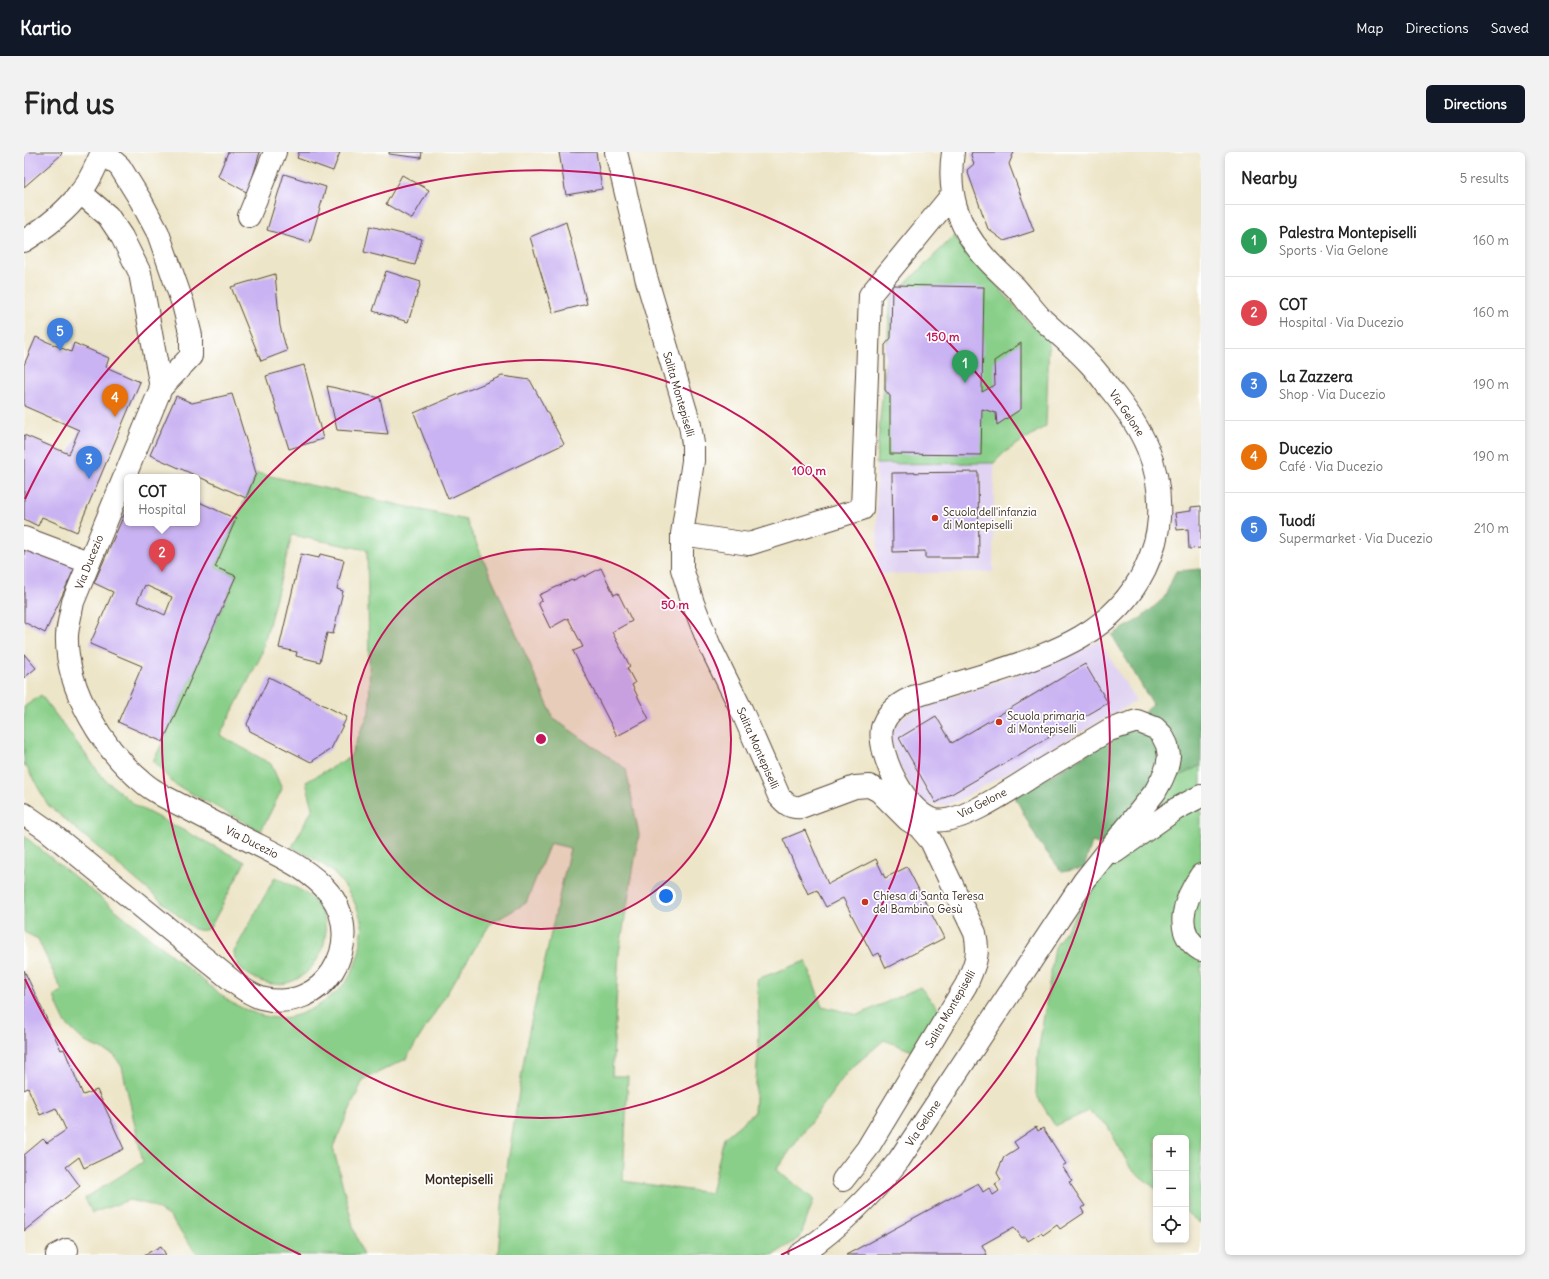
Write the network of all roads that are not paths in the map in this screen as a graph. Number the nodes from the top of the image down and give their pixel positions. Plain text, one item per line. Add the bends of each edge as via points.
1 (102, 152) edge
2 (275, 152) edge
3 (616, 152) edge
4 (953, 152) edge
5 (81, 193) junction
6 (952, 195) junction
7 (249, 216) dead end
8 (24, 242) edge
9 (161, 388) junction
10 (125, 474) edge
11 (124, 476) edge
12 (682, 534) junction
13 (24, 538) edge
14 (88, 562) junction
15 (1201, 796) edge
16 (24, 814) edge
17 (922, 821) junction
18 (1100, 863) junction
19 (1201, 875) edge
20 (1201, 950) edge
21 (843, 1180) dead end
22 (809, 1252) edge

1 - 5 street
1 - 9 street via 120,167 158,233 183,304 191,336 191,356
2 - 7 street
3 - 12 street, Salita Montepiselli via 646,277 690,425 693,444 691,481
4 - 6 street, Via Gelone via 950,169
5 - 8 street via 45,228
5 - 9 street via 108,216 140,272
6 - 12 street via 870,295 862,509 749,544
6 - 17 street, Via Gelone via 965,229 983,256 1090,364 1131,415 1148,445 1154,464 1159,514 1154,549 1137,585 1126,600 1099,626 1067,645 1034,659 913,697 892,710 882,728 882,748 901,791
9 - 10 street, Via Ducezio
11 - 14 street, Via Ducezio
12 - 17 street, Salita Montepiselli via 682,569 693,603 709,644 779,796 792,808 801,807 855,788 869,786 879,790 908,820
13 - 14 street
14 - 16 street, Via Ducezio via 73,602 67,636 73,678 87,711 120,760 146,785 288,861 319,882 337,905 343,923 344,945 336,968 312,992 293,999 272,1000 249,993
15 - 18 street via 1164,816
17 - 18 street, Via Gelone via 965,814 1109,730 1137,721 1155,728 1162,735 1169,756 1167,767 1155,792
17 - 21 street, Salita Montepiselli via 975,933 978,956 966,984 867,1149
18 - 22 street, Via Gelone via 1084,881 899,1160 872,1193
19 - 20 street via 1183,912 1183,924 1186,935

